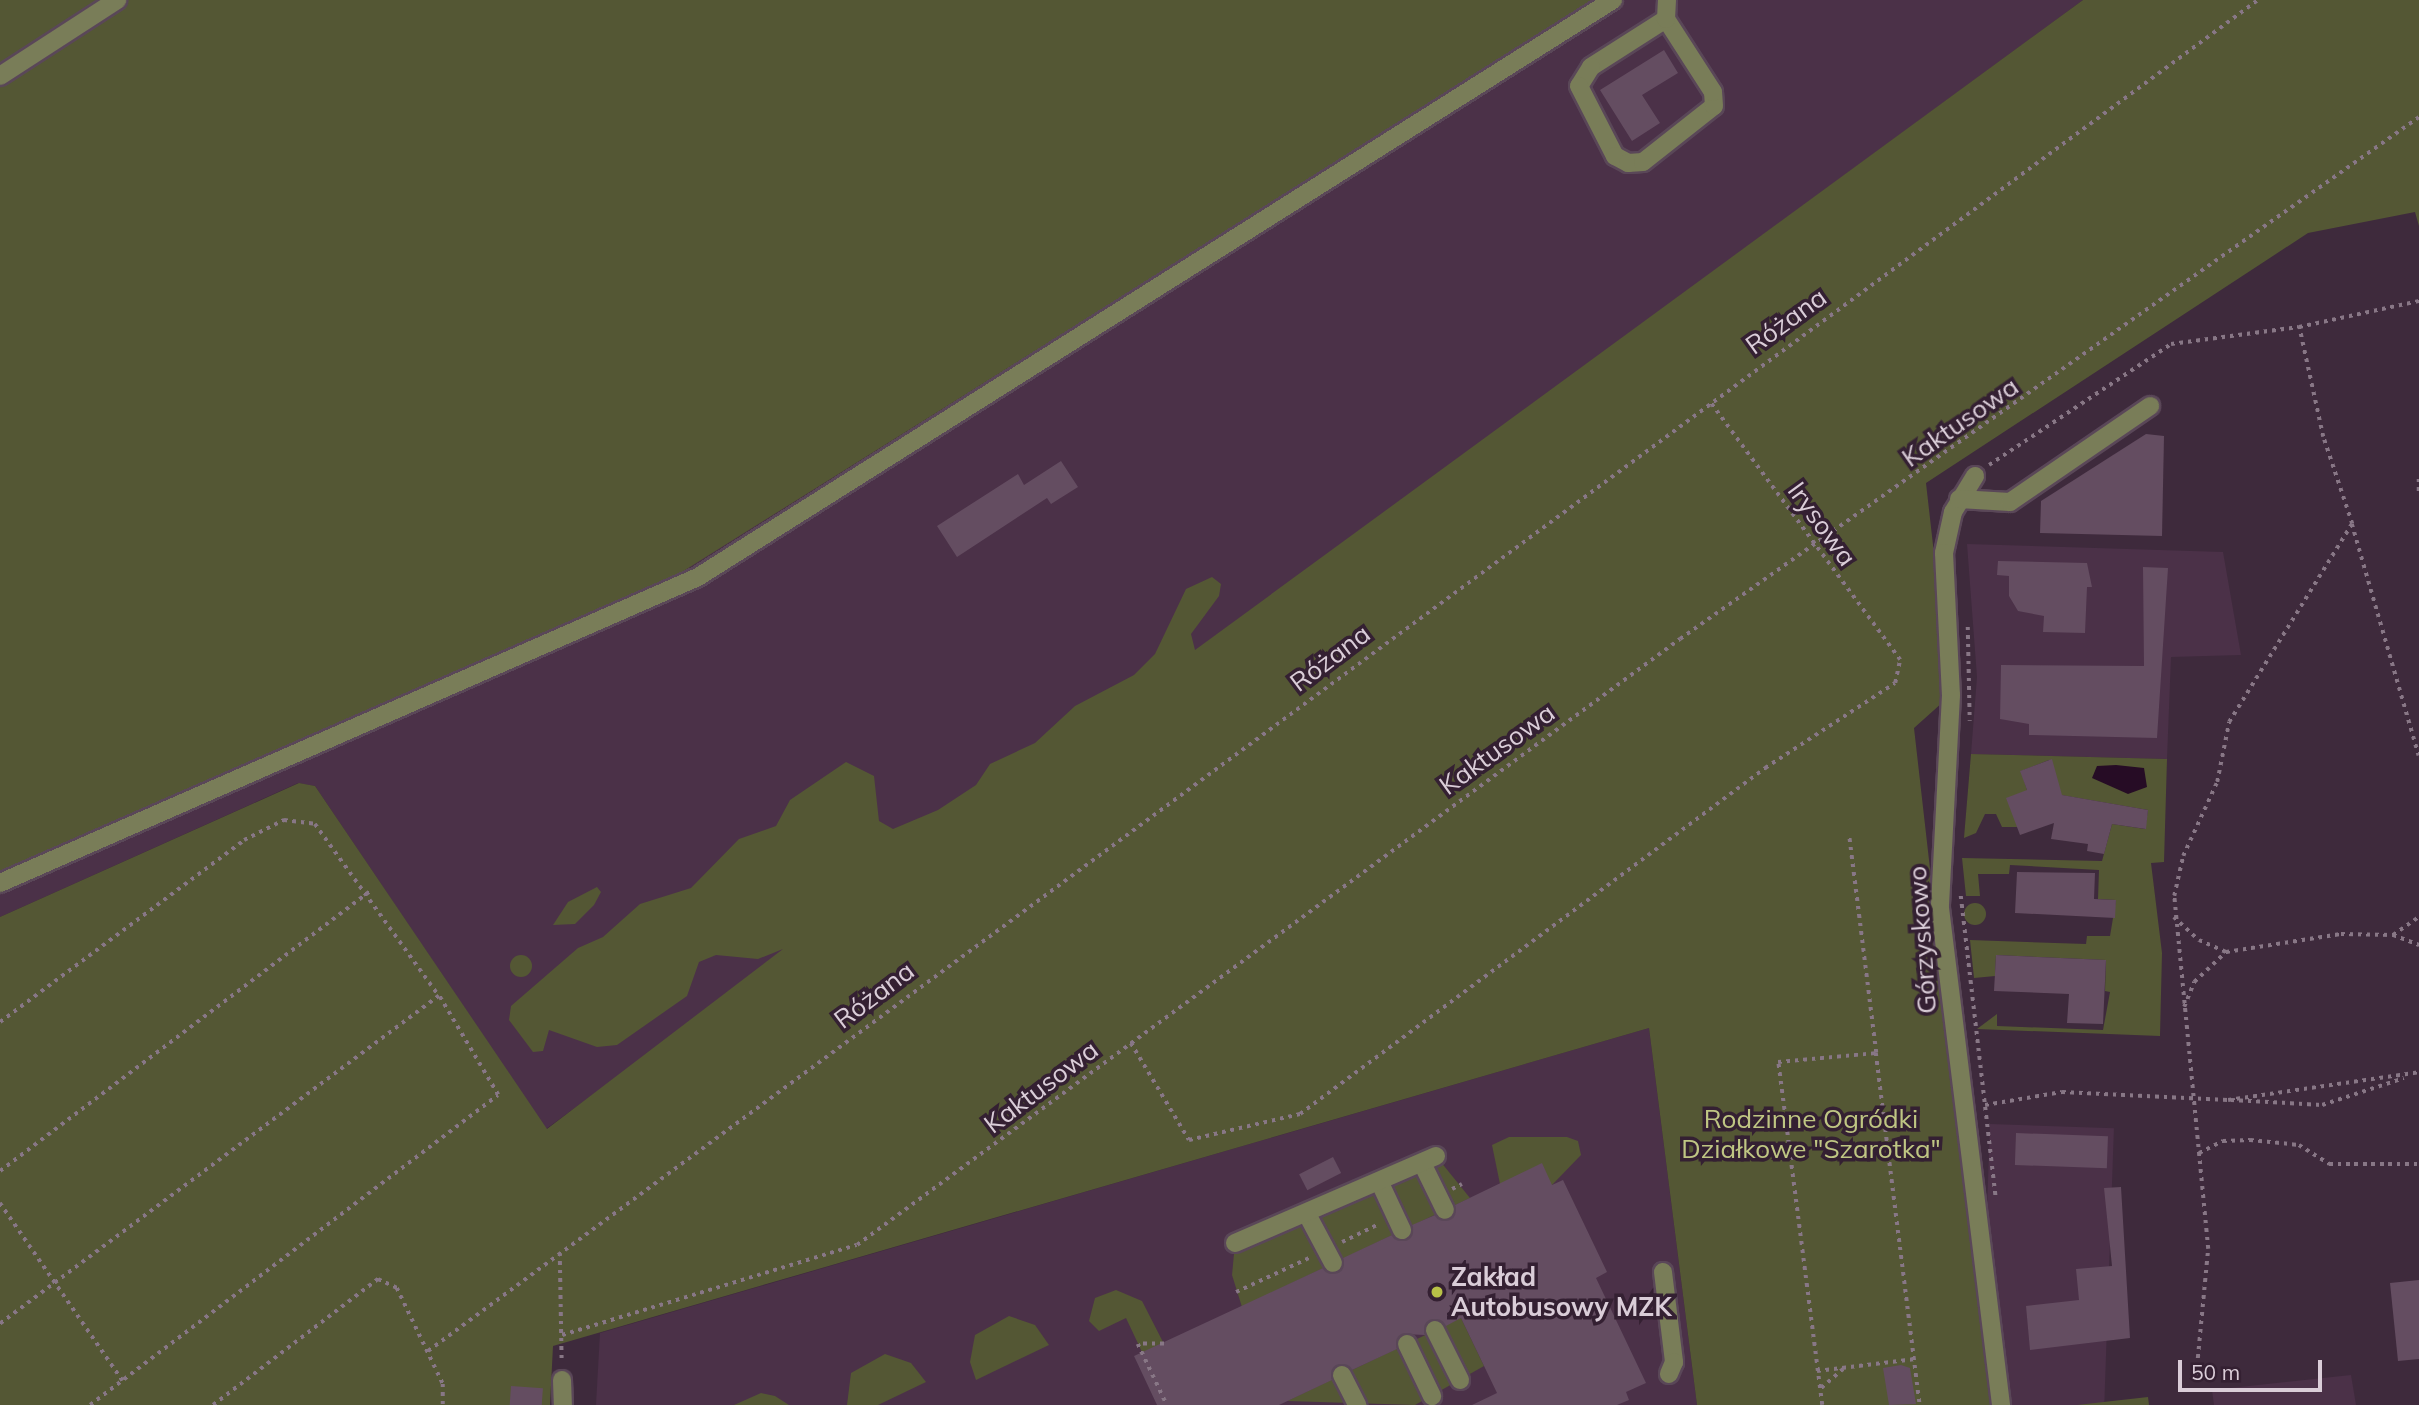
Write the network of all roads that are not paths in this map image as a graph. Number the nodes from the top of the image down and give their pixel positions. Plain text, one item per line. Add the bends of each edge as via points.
1 (117, 0) edge
2 (1613, 0) edge
3 (1667, 0) edge
4 (1666, 19) junction
5 (0, 76) edge
6 (2150, 406) dead end
7 (1975, 476) road end
8 (1959, 499) junction
9 (0, 883) edge
10 (1380, 1183) junction
11 (1442, 1203) road end
12 (1307, 1216) junction
13 (1399, 1223) road end
14 (1235, 1243) dead end
15 (1330, 1256) road end
16 (1663, 1272) dead end
17 (1435, 1330) dead end
18 (1407, 1344) dead end
19 (1669, 1374) dead end
20 (1342, 1375) dead end
21 (562, 1380) road end
22 (1461, 1380) dead end
23 (1432, 1396) dead end
24 (563, 1405) edge
25 (1357, 1405) edge
26 (2001, 1405) edge

1 - 5 street
2 - 9 street via 698,577
3 - 4 street
4 - 4 street via 1713,92 1714,106 1643,162 1628,163 1615,156 1579,86 1591,67
6 - 8 street via 2010,502
7 - 8 street, Górzyskowo
8 - 26 street, Górzyskowo via 1944,553 1951,695 1940,908
10 - 11 street via 1429,1159
10 - 12 street
10 - 13 street
12 - 14 street
12 - 15 street
16 - 19 street via 1674,1362
17 - 22 street
18 - 23 street
20 - 25 street
21 - 24 street

